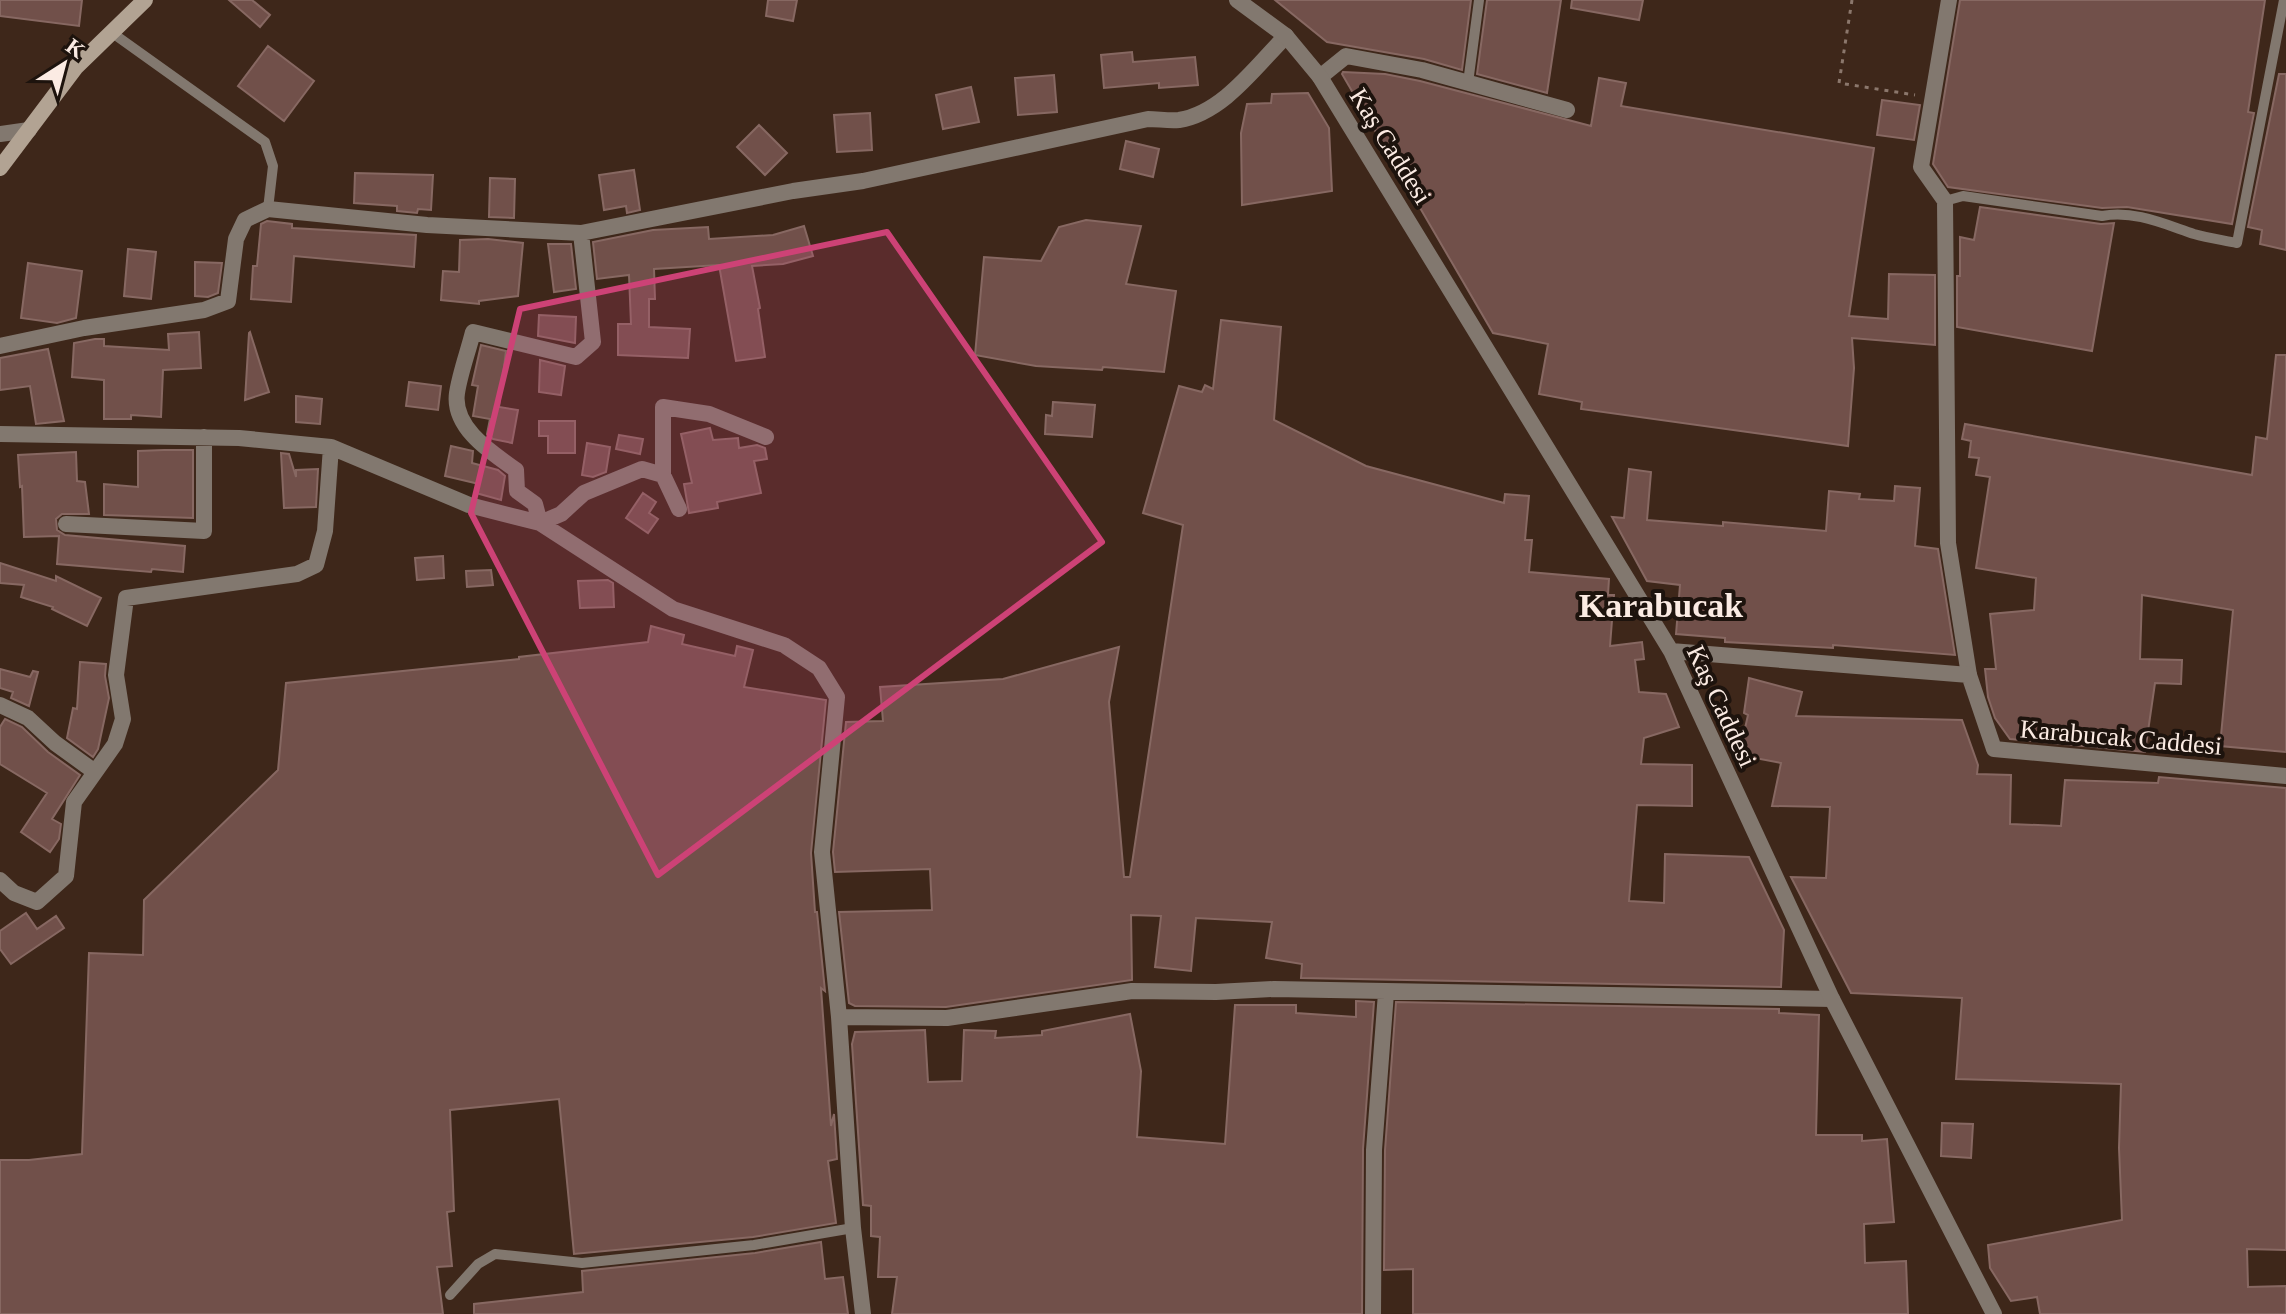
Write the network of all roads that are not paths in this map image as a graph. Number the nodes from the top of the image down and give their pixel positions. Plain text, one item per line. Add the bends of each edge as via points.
1 (145, 0) edge
2 (1237, 0) edge
3 (1479, 0) edge
4 (1949, 0) edge
5 (2284, 0) edge
6 (111, 32) junction
7 (1286, 36) junction
8 (1320, 77) junction
9 (1468, 83) junction
10 (1567, 110) dead end
11 (29, 130) junction
12 (0, 134) edge
13 (0, 168) edge
14 (1945, 201) junction
15 (268, 209) junction
16 (581, 233) junction
17 (0, 346) edge
18 (0, 434) edge
19 (204, 437) junction
20 (766, 437) dead end
21 (331, 447) junction
22 (663, 475) junction
23 (679, 509) dead end
24 (540, 523) junction
25 (66, 524) dead end
26 (1671, 651) junction
27 (1969, 675) junction
28 (0, 705) edge
29 (95, 772) junction
30 (2286, 776) edge
31 (0, 880) edge
32 (1386, 993) junction
33 (1832, 999) junction
34 (839, 1017) junction
35 (853, 1228) junction
36 (450, 1295) dead end
37 (863, 1314) edge
38 (1373, 1314) edge
39 (1994, 1314) edge

1 - 6 main road
2 - 7 street, Kaş Caddesi
3 - 9 lane
4 - 14 street via 1921,167
5 - 14 lane via 2237,243 2118,213 2102,216 1963,196
6 - 11 main road via 76,67
6 - 15 lane via 265,142 273,166
7 - 8 street, Kaş Caddesi
7 - 16 street via 1229,94 1202,113 1178,120 1148,119 863,181
8 - 9 street via 1346,56
8 - 26 street, Kaş Caddesi
9 - 10 street
11 - 12 street
11 - 13 main road
14 - 27 street via 1948,543
15 - 16 street
15 - 17 street via 245,220 236,239 228,301 204,310
16 - 24 street via 593,342 576,357 473,332 456,397 462,420 482,445 516,470 517,491 535,504
18 - 19 street
19 - 21 street
19 - 25 street via 204,531
20 - 22 street via 709,414 663,407
21 - 24 street via 469,505
21 - 29 street via 325,531 316,565 297,574 126,598 116,675 123,719 115,744
22 - 23 street
22 - 24 street via 642,469 584,493 561,514
24 - 34 street via 673,609 784,645 819,668 837,697 822,852
26 - 27 street
26 - 33 street, Kaş Caddesi
27 - 30 street, Karabucak Caddesi via 1994,749
28 - 29 street via 28,718
29 - 31 street via 74,802 66,876 37,902 14,893
32 - 33 street
32 - 34 street via 1132,991 947,1018
32 - 38 street via 1374,1150
33 - 39 street, Kaş Caddesi
34 - 35 street
35 - 36 lane via 754,1245 582,1263 495,1254 478,1264
35 - 37 street

